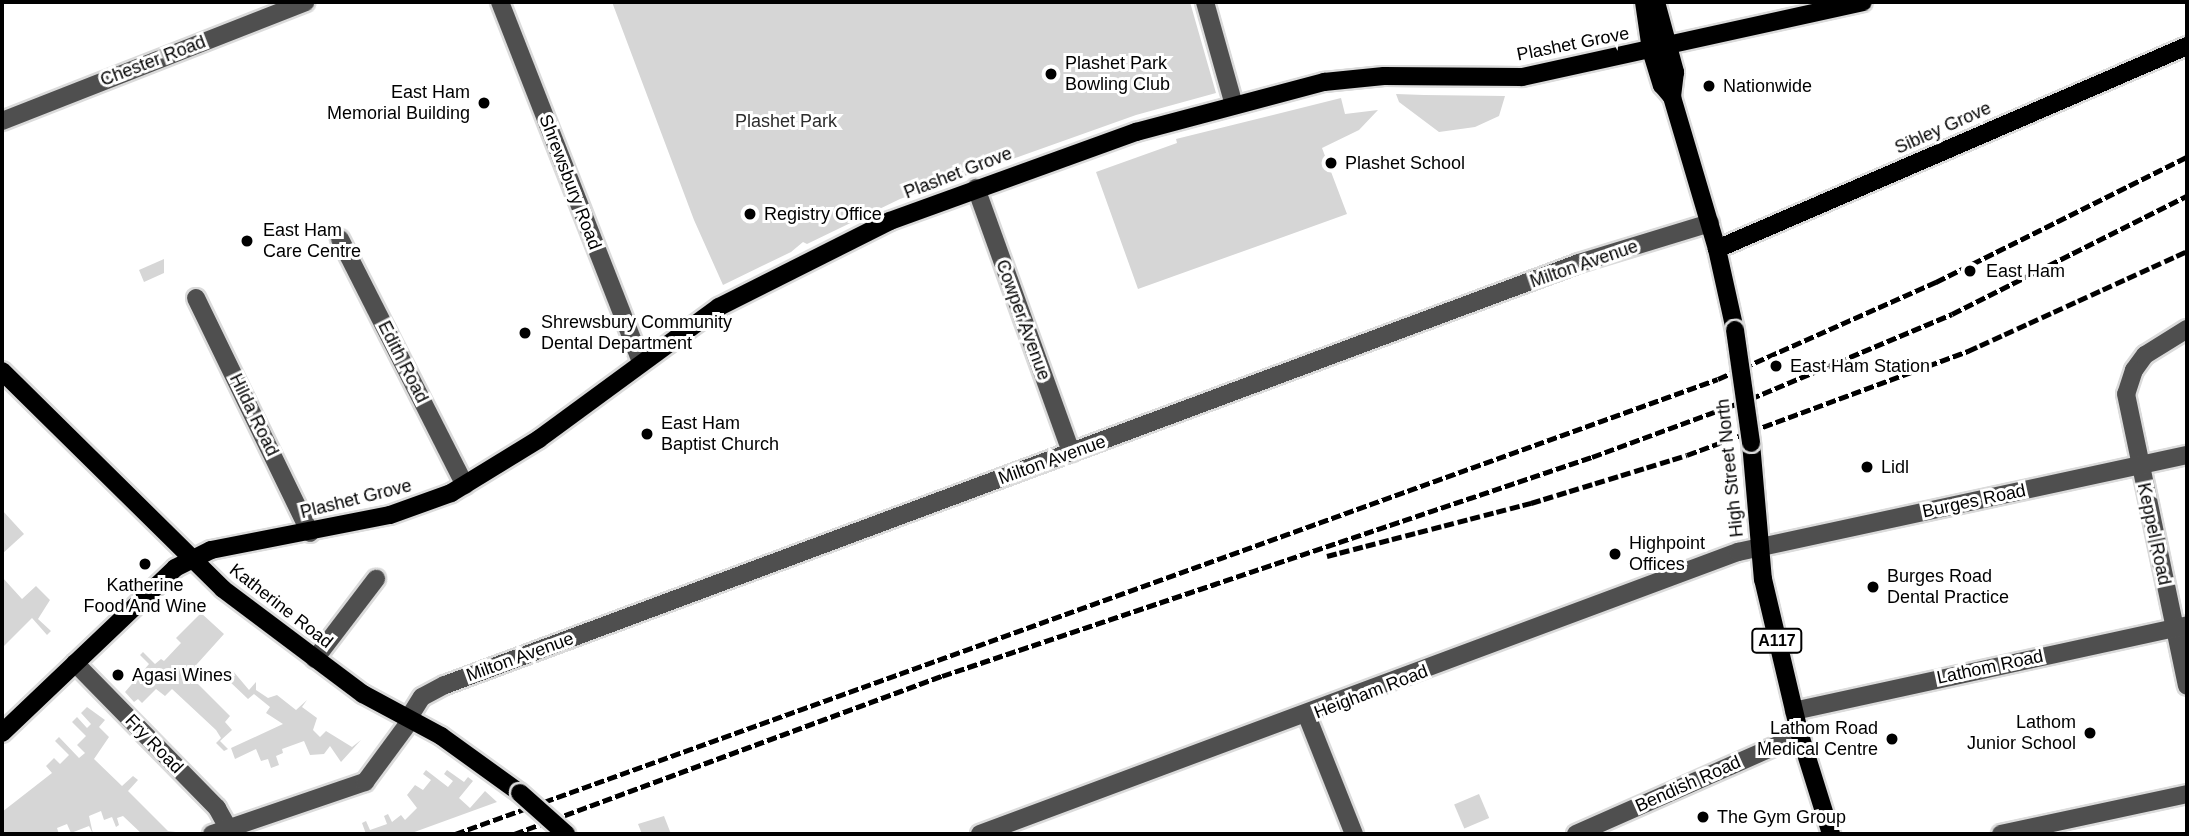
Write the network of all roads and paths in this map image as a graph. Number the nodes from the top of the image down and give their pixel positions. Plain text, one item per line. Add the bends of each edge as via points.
1 (305, 2) edge
2 (500, 2) edge
3 (1205, 2) edge
4 (1644, 2) edge
5 (1656, 2) edge
6 (1863, 2) edge
7 (1669, 46) junction
8 (2187, 46) edge
9 (1651, 50) junction
10 (1672, 97) junction
11 (1234, 105) junction
12 (2, 121) edge
13 (976, 188) junction
14 (1710, 223) junction
15 (340, 239) dead end
16 (1717, 249) junction
17 (196, 298) dead end
18 (2187, 329) edge
19 (640, 362) junction
20 (2, 371) edge
21 (1071, 452) junction
22 (2187, 455) edge
23 (2139, 465) junction
24 (465, 485) junction
25 (310, 533) junction
26 (1760, 545) junction
27 (191, 559) junction
28 (376, 579) dead end
29 (2181, 626) edge
30 (314, 659) junction
31 (75, 663) junction
32 (2187, 686) edge
33 (1794, 711) junction
34 (1307, 716) junction
35 (409, 720) junction
36 (2, 733) edge
37 (1800, 735) junction
38 (2187, 794) edge
39 (220, 831) edge
40 (565, 834) edge
41 (980, 834) edge
42 (1354, 834) edge
43 (1576, 834) edge
44 (1831, 834) edge
45 (2001, 834) edge

1 - 12 street, Chester Road
2 - 19 street, Shrewsbury Road
3 - 11 street
4 - 9 main road, High Street North / A117
5 - 7 main road, High Street North / A117
6 - 7 main road, Plashet Grove
7 - 9 main road, Plashet Grove
7 - 10 main road, High Street North / A117 via 1676,81
8 - 16 main road, Sibley Grove
9 - 10 main road, High Street North / A117 via 1662,85
9 - 11 main road, Plashet Grove via 1522,77 1352,77
10 - 14 main road, High Street North / A117
11 - 13 main road, Plashet Grove via 1136,132
13 - 19 main road, Plashet Grove via 890,222 781,274 719,307
13 - 21 street, Cowper Avenue
14 - 16 main road, High Street North / A117
14 - 21 street, Milton Avenue via 1579,263
15 - 24 street, Edith Road
16 - 26 main road, High Street North / A117, bridge via 1735,330
17 - 25 street, Hilda Road
18 - 23 street, Keppel Road via 2145,355 2134,370 2126,394
19 - 24 main road, Plashet Grove via 539,439
20 - 27 main road, Katherine Road via 100,463
21 - 35 street, Milton Avenue via 431,690
22 - 23 street, Burges Road
23 - 26 street, Burges Road
23 - 29 street, Keppel Road
24 - 25 main road, Plashet Grove via 415,508
25 - 27 main road, Plashet Grove via 224,547
26 - 33 main road, High Street North / A117 via 1763,579
26 - 34 street, Heigham Road
27 - 30 main road, Katherine Road
27 - 31 main road, Plashet Grove via 165,576
28 - 30 street
29 - 32 street, Keppel Road
29 - 33 street, Lathom Road
30 - 35 main road, Katherine Road
31 - 36 main road, Plashet Grove
31 - 39 street, Fry Road via 217,807
33 - 37 main road, High Street North / A117
34 - 41 street, Heigham Road
34 - 42 street
35 - 39 street, Milton Avenue via 365,782
35 - 40 main road, Katherine Road, bridge via 445,739 520,793
37 - 43 street, Bendish Road
37 - 44 main road, High Street North / A117
38 - 45 street

